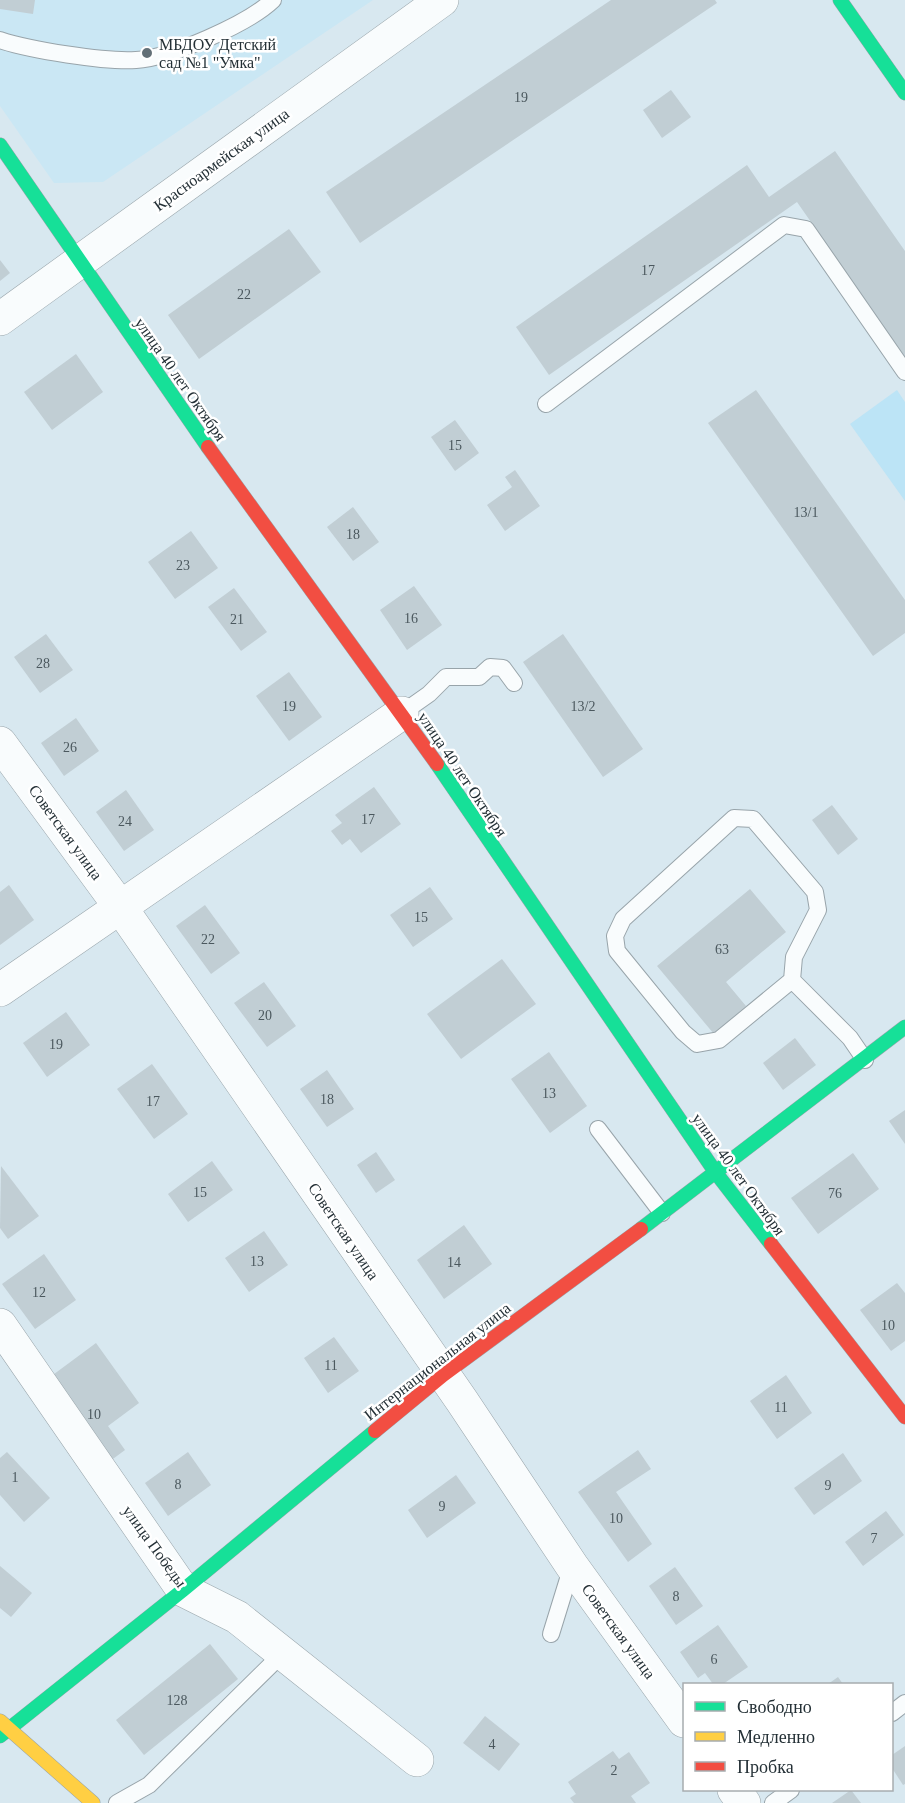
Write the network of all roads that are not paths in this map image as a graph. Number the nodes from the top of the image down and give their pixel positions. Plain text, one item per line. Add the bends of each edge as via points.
1 (273, 0) edge
2 (442, 0) edge
3 (840, 0) edge
4 (0, 40) edge
5 (905, 93) edge
6 (0, 146) edge
7 (79, 261) junction
8 (0, 320) edge
9 (905, 372) edge
10 (546, 404) dead end
11 (514, 683) dead end
12 (402, 713) junction
13 (0, 743) edge
14 (121, 908) junction
15 (792, 980) junction
16 (0, 990) edge
17 (905, 1027) edge
18 (865, 1060) junction
19 (598, 1129) dead end
20 (716, 1173) junction
21 (662, 1213) junction
22 (0, 1325) edge
23 (443, 1375) junction
24 (905, 1418) edge
25 (572, 1566) junction
26 (183, 1590) junction
27 (551, 1634) dead end
28 (283, 1653) junction
29 (683, 1721) edge
30 (3, 1728) edge
31 (417, 1760) dead end
32 (735, 1791) edge
33 (790, 1791) edge
34 (93, 1803) edge
35 (117, 1803) edge
36 (744, 1803) edge
37 (773, 1803) edge

1 - 4 lane via 236,24 192,45 137,60 78,55
2 - 7 street, Красноармейская улица
3 - 5 street
6 - 7 street, улица 40 лет Октября
7 - 8 street, Красноармейская улица
7 - 12 street, улица 40 лет Октября via 243,498
9 - 10 lane via 806,229 784,225
11 - 12 lane via 503,668 490,667 479,677 446,677
12 - 14 street
12 - 20 street, улица 40 лет Октября
13 - 14 street, Советская улица
14 - 16 street
14 - 23 street, Советская улица
15 - 15 lane via 794,957 818,910 815,892 753,819 734,818 622,919 615,936 617,951 682,1032 697,1044 719,1041
15 - 18 lane via 850,1038
17 - 18 street, Интернациональная улица
18 - 20 street, Интернациональная улица
19 - 21 lane
20 - 21 street, Интернациональная улица
20 - 24 street, улица 40 лет Октября
21 - 23 street, Интернациональная улица
22 - 26 street, улица Победы
23 - 25 street, Советская улица
23 - 26 street, Интернациональная улица
25 - 27 lane
25 - 29 street, Советская улица
26 - 28 street, улица Победы via 237,1617
26 - 30 street, Интернациональная улица
28 - 31 street, улица Победы
28 - 35 lane via 149,1785
30 - 34 street
32 - 36 street
33 - 37 lane

